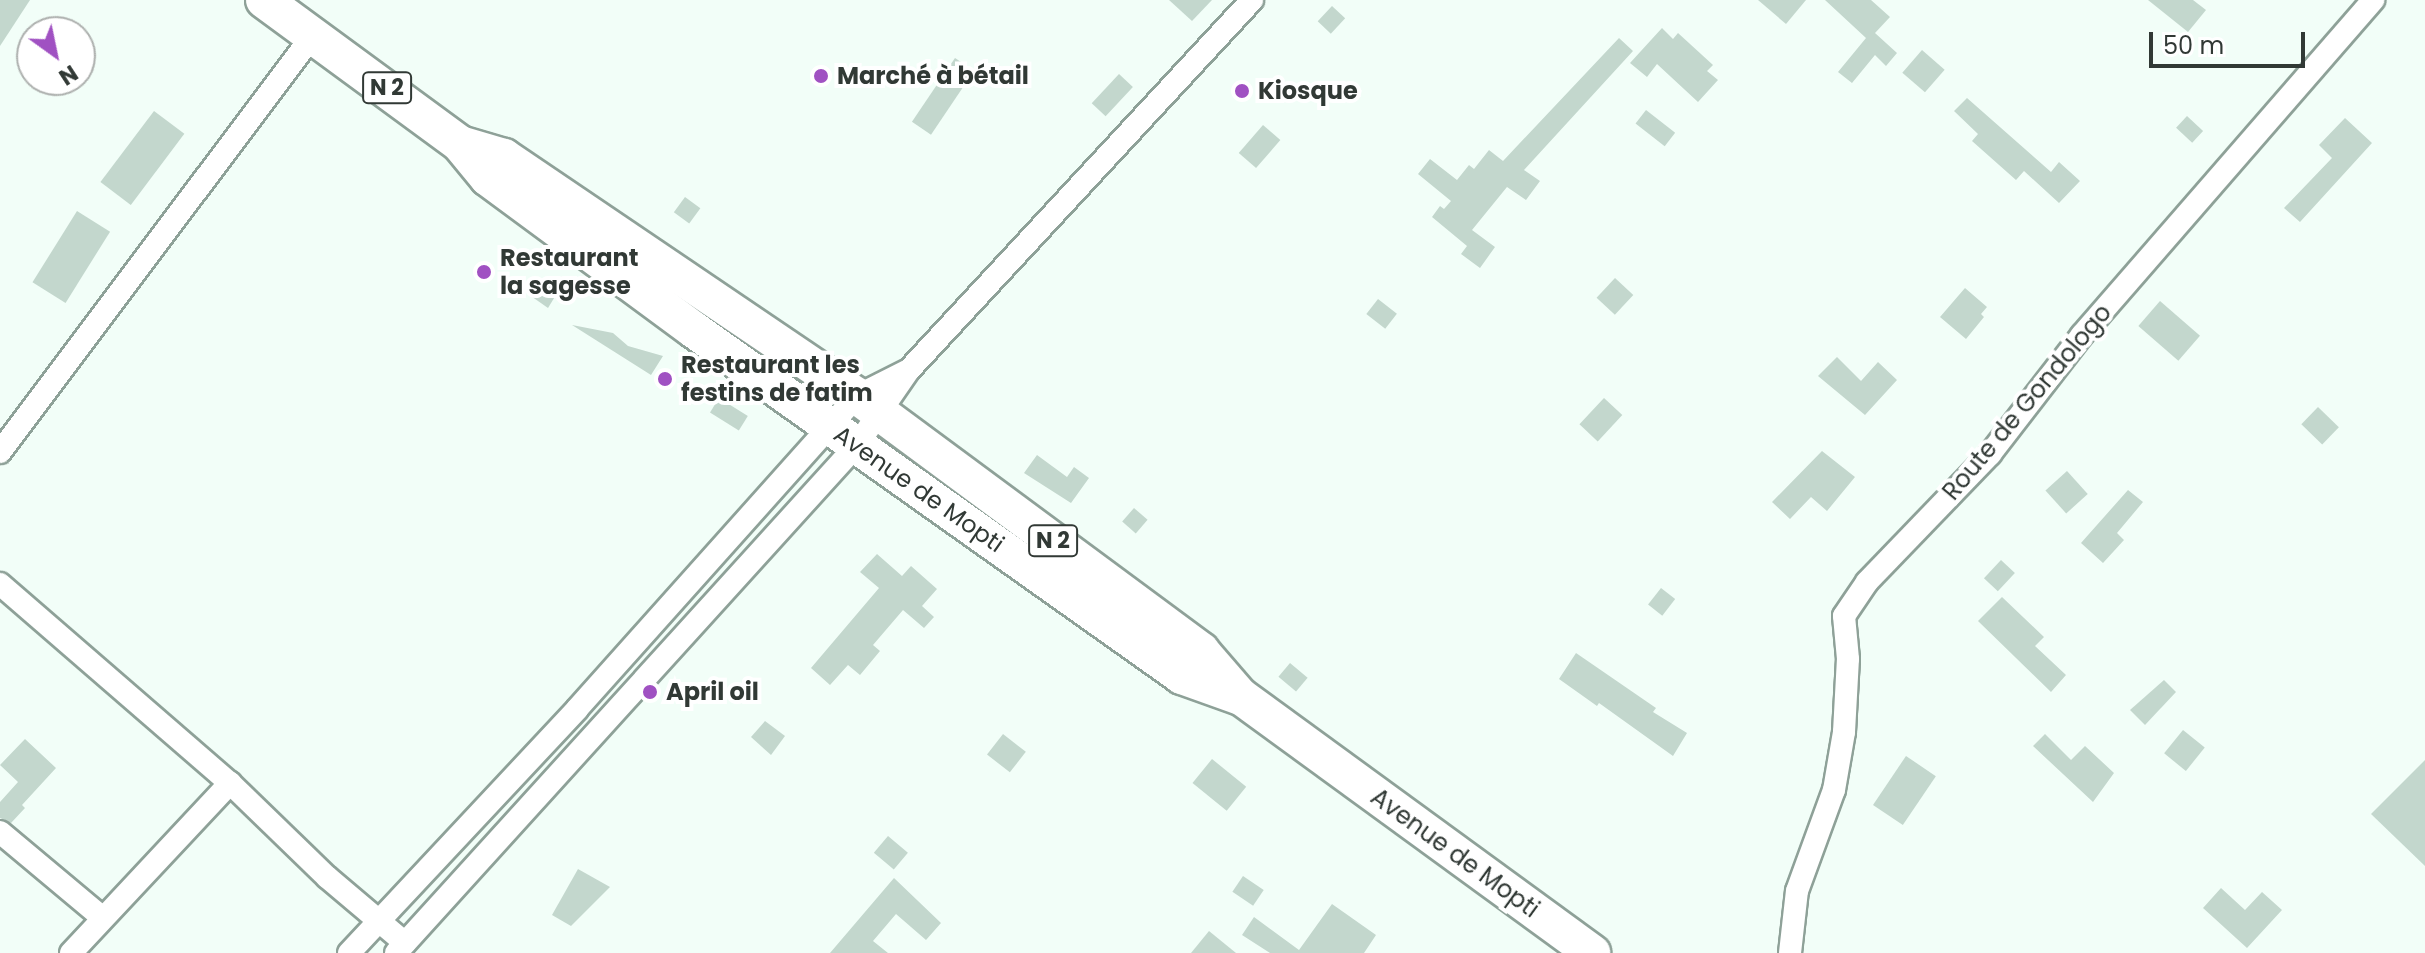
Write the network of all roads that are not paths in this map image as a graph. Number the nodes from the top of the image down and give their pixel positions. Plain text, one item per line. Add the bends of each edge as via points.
1 (264, 0) edge
2 (1252, 0) edge
3 (2373, 0) edge
4 (313, 35) junction
5 (460, 144) junction
6 (908, 371) junction
7 (869, 405) junction
8 (844, 436) junction
9 (0, 452) edge
10 (0, 584) edge
11 (1240, 696) junction
12 (230, 783) junction
13 (0, 832) edge
14 (103, 918) junction
15 (379, 921) junction
16 (400, 948) edge
17 (71, 953) edge
18 (349, 953) edge
19 (1592, 953) edge
20 (1790, 953) edge

1 - 4 main road, N 2
2 - 6 street
3 - 20 street, Route de Gondologo via 2091,324 1990,454 1867,582 1844,616 1844,732 1834,790 1797,891
4 - 5 main road, Avenue de Mopti / N 2
4 - 9 street
5 - 7 main road, Avenue de Mopti / N 2 via 504,157
5 - 8 main road, Avenue de Mopti / N 2 via 488,178
6 - 7 street
6 - 7 street
7 - 8 street
7 - 8 street
7 - 11 main road, Avenue de Mopti / N 2 via 1201,651
8 - 11 main road, Avenue de Mopti / N 2 via 1182,676
8 - 15 street
8 - 16 street
10 - 12 street
11 - 19 main road, Avenue de Mopti / N 2
12 - 14 street
12 - 15 street
13 - 14 street
14 - 17 street
15 - 16 street
15 - 18 street

